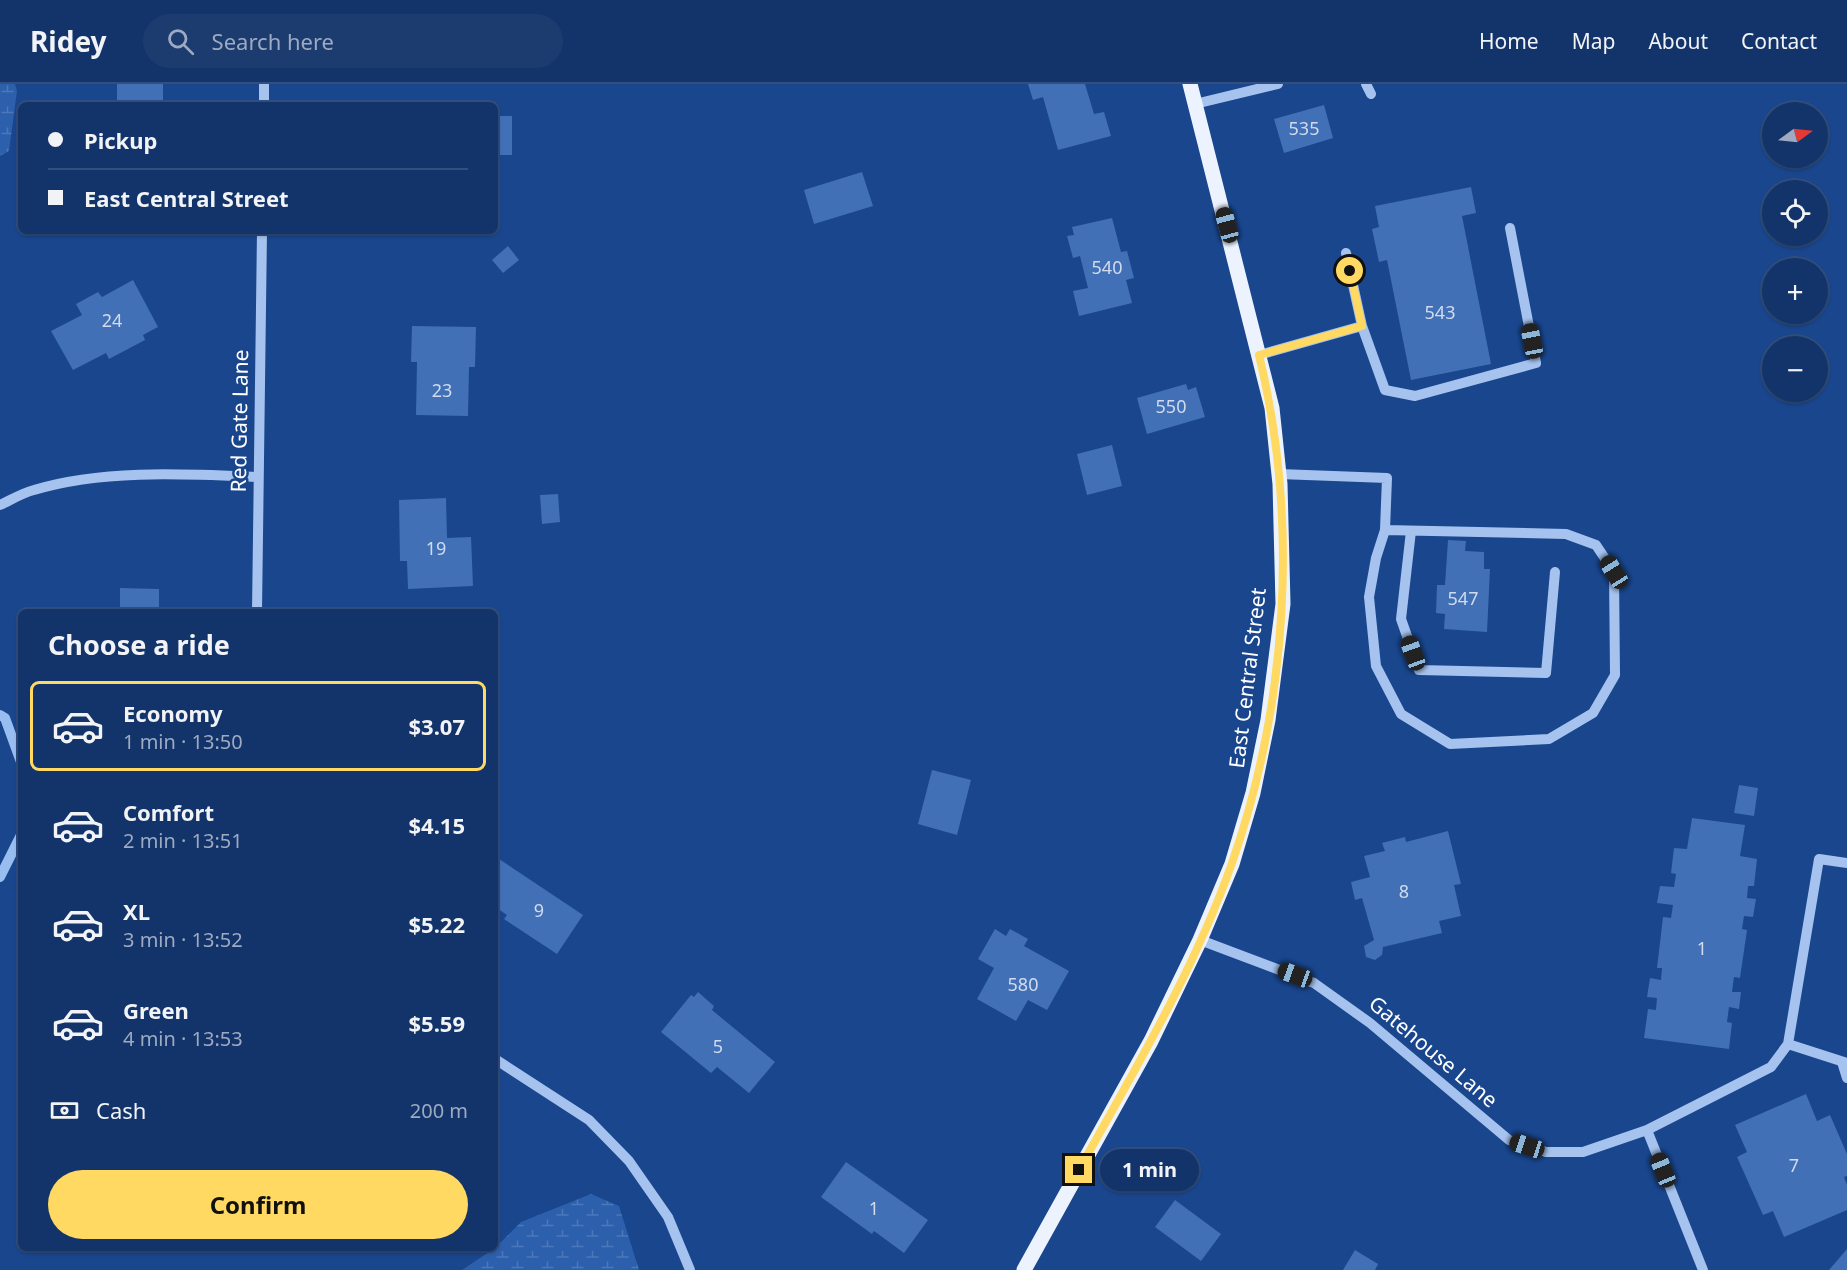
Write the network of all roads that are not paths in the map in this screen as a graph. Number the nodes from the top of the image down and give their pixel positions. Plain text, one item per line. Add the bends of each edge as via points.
1 (264, 84) edge
2 (1190, 84) edge
3 (1278, 84) edge
4 (264, 102) edge
5 (1195, 104) junction
6 (1510, 228) dead end
7 (262, 234) edge
8 (1346, 253) dead end
9 (1362, 326) junction
10 (1259, 355) junction
11 (1279, 474) junction
12 (258, 477) junction
13 (0, 505) edge
14 (1385, 530) junction
15 (1411, 531) junction
16 (1555, 572) dead end
17 (257, 609) edge
18 (1847, 863) edge
19 (1200, 940) junction
20 (1788, 1044) junction
21 (498, 1061) edge
22 (1844, 1063) edge
23 (1847, 1078) edge
24 (1647, 1130) junction
25 (690, 1270) edge
26 (1024, 1270) edge
27 (1703, 1270) edge

1 - 4 street
2 - 5 main road, East Central Street
3 - 5 street
5 - 10 main road, East Central Street
6 - 9 street via 1536,363 1415,396 1385,390
7 - 12 street, Red Gate Lane
8 - 9 street
9 - 10 street
10 - 11 main road, East Central Street via 1272,408
11 - 14 street via 1387,478
11 - 19 main road, East Central Street via 1282,604 1268,720 1238,844
12 - 13 street via 111,476 33,490
12 - 17 street, Red Gate Lane
14 - 15 street
14 - 15 street via 1369,597 1376,666 1401,714 1450,744 1549,739 1593,713 1615,675 1614,572 1596,544 1566,534
15 - 16 street via 1401,620 1419,670 1546,672
18 - 20 street, Gatehouse Lane via 1819,859
19 - 24 street, Gatehouse Lane via 1314,982 1370,1023 1509,1140 1546,1152 1583,1152
19 - 26 main road, East Central Street via 1151,1041
20 - 22 street
20 - 24 street, Gatehouse Lane via 1771,1067
21 - 25 street via 589,1120 629,1161 668,1217
22 - 23 street
24 - 27 street

